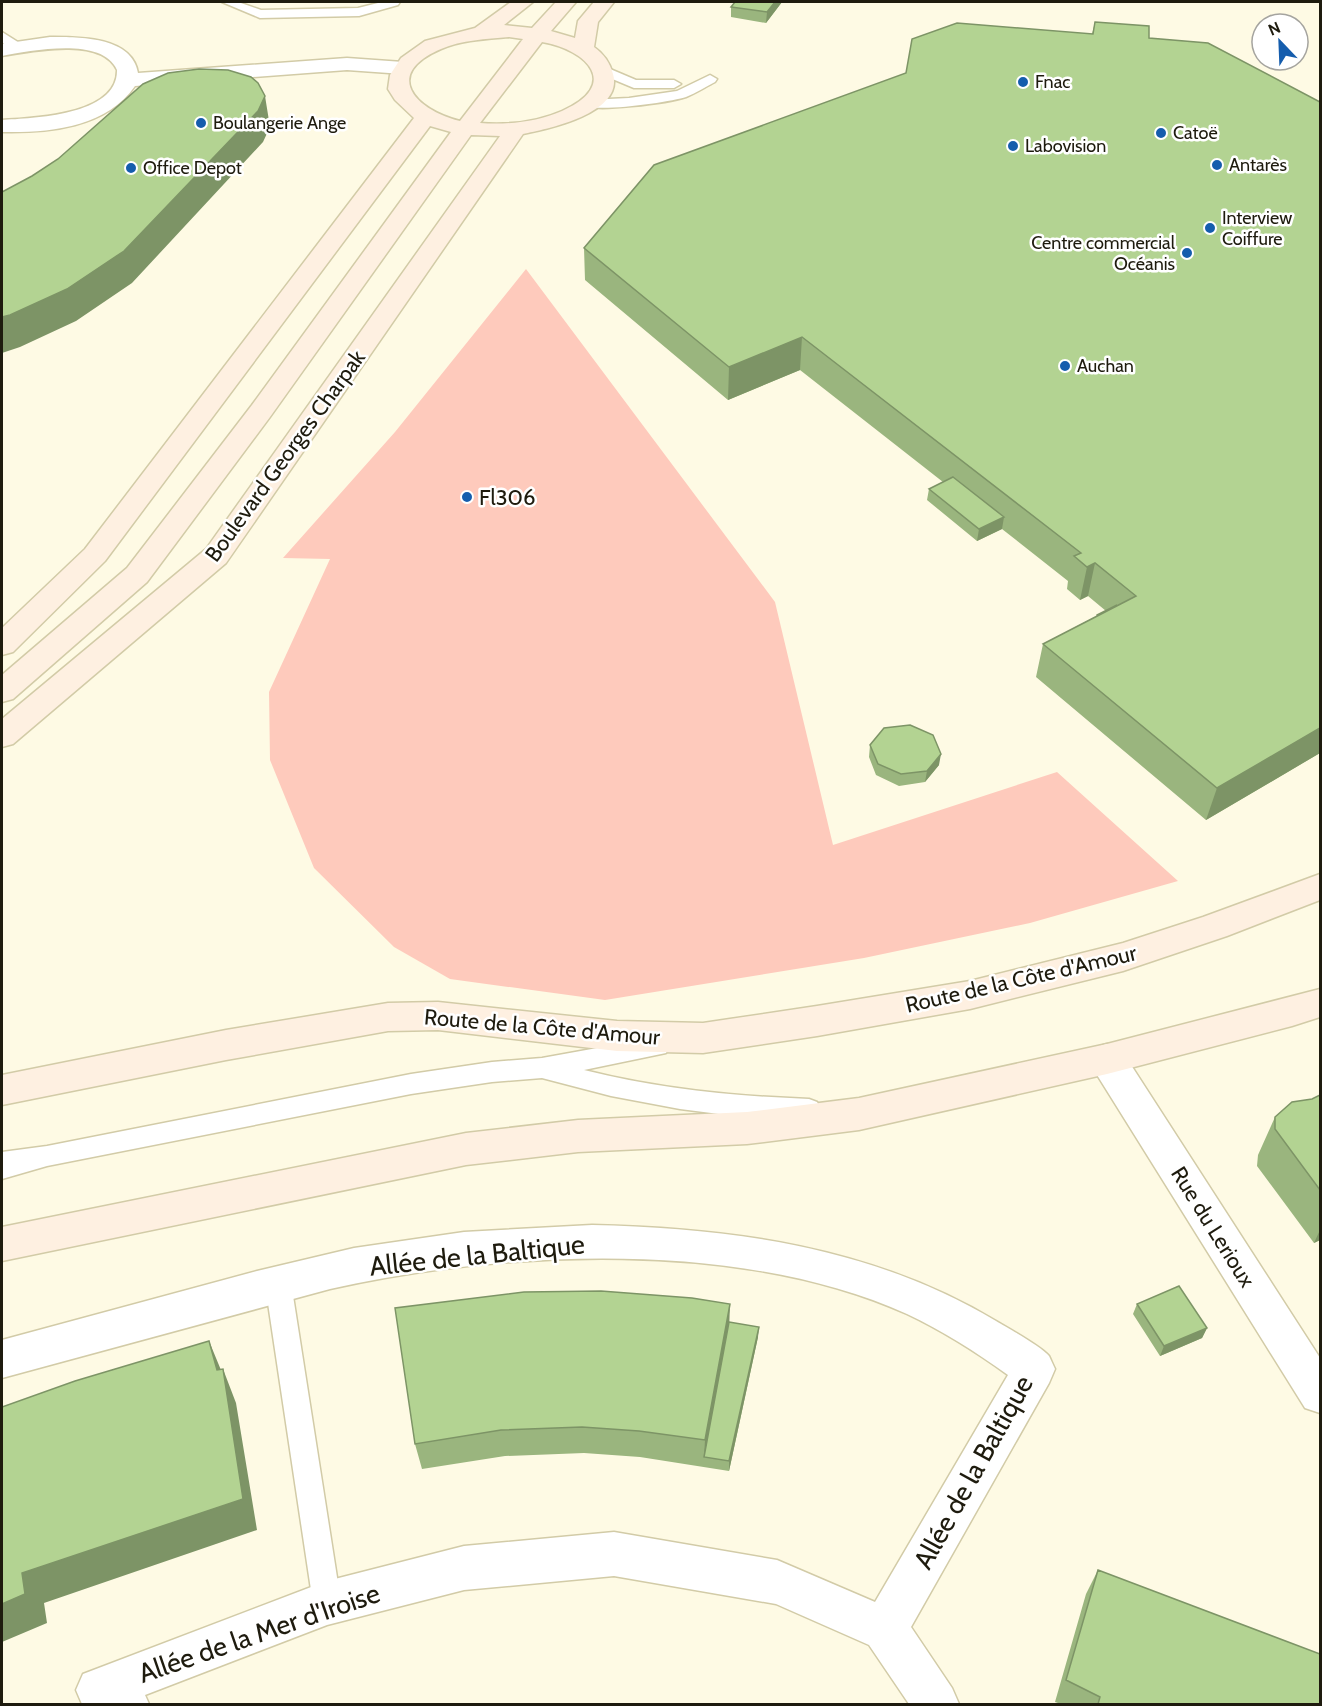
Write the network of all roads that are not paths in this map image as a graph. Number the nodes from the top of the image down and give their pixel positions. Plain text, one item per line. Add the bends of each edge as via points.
1 (228, 2) edge
2 (394, 2) edge
3 (522, 2) edge
4 (566, 2) edge
5 (604, 2) edge
6 (481, 33) junction
7 (537, 34) junction
8 (6, 44) edge
9 (584, 49) junction
10 (403, 68) junction
11 (603, 70) junction
12 (127, 80) junction
13 (588, 104) junction
14 (426, 117) junction
15 (2, 126) edge
16 (465, 128) junction
17 (516, 129) junction
18 (2, 645) edge
19 (2, 691) edge
20 (2, 736) edge
21 (1320, 887) edge
22 (1320, 1003) edge
23 (703, 1038) junction
24 (1107, 1059) junction
25 (542, 1068) junction
26 (2, 1090) edge
27 (910, 1104) junction
28 (47, 1156) junction
29 (2, 1162) edge
30 (2, 1169) edge
31 (2, 1244) edge
32 (278, 1284) junction
33 (2, 1359) edge
34 (1320, 1394) edge
35 (327, 1603) junction
36 (885, 1629) junction
37 (126, 1704) edge
38 (936, 1704) edge

1 - 2 lane via 260,14 359,12
3 - 6 main road
4 - 7 main road
5 - 9 main road via 588,21
6 - 7 main road
6 - 10 main road via 433,45
7 - 9 main road
7 - 16 main road
8 - 12 street via 81,43 102,49 118,57 127,68
9 - 11 main road
10 - 12 street via 347,64
10 - 14 main road via 398,81 400,94 409,106
11 - 13 main road via 599,93
11 - 13 lane via 634,84 668,85 710,79 681,94
12 - 15 street via 120,93 82,116 47,124
13 - 17 main road via 569,116
14 - 16 main road
14 - 18 main road via 95,555
16 - 17 main road
16 - 19 main road via 137,575
17 - 20 main road, Boulevard Georges Charpak via 216,556
21 - 23 main road, Route de la Côte d'Amour via 1123,957 1033,980 919,1004
22 - 24 main road
23 - 25 lane
23 - 26 main road, Route de la Côte d'Amour via 617,1036 438,1016 388,1017
24 - 27 main road
24 - 34 street, Rue du Lerioux
25 - 27 lane via 670,1098 726,1105 816,1109
25 - 28 lane via 411,1084
27 - 31 main road via 798,1124 578,1136 466,1149
28 - 29 lane
28 - 30 lane
32 - 33 street, Allée de la Baltique
32 - 35 lane
32 - 36 street, Allée de la Baltique via 402,1257 525,1244 630,1242 722,1249 818,1267 903,1294 992,1338 1034,1369
35 - 36 street, Allée de la Mer d'Iroise via 464,1568 614,1554 777,1582
35 - 37 street, Allée de la Mer d'Iroise via 99,1690
36 - 38 street

